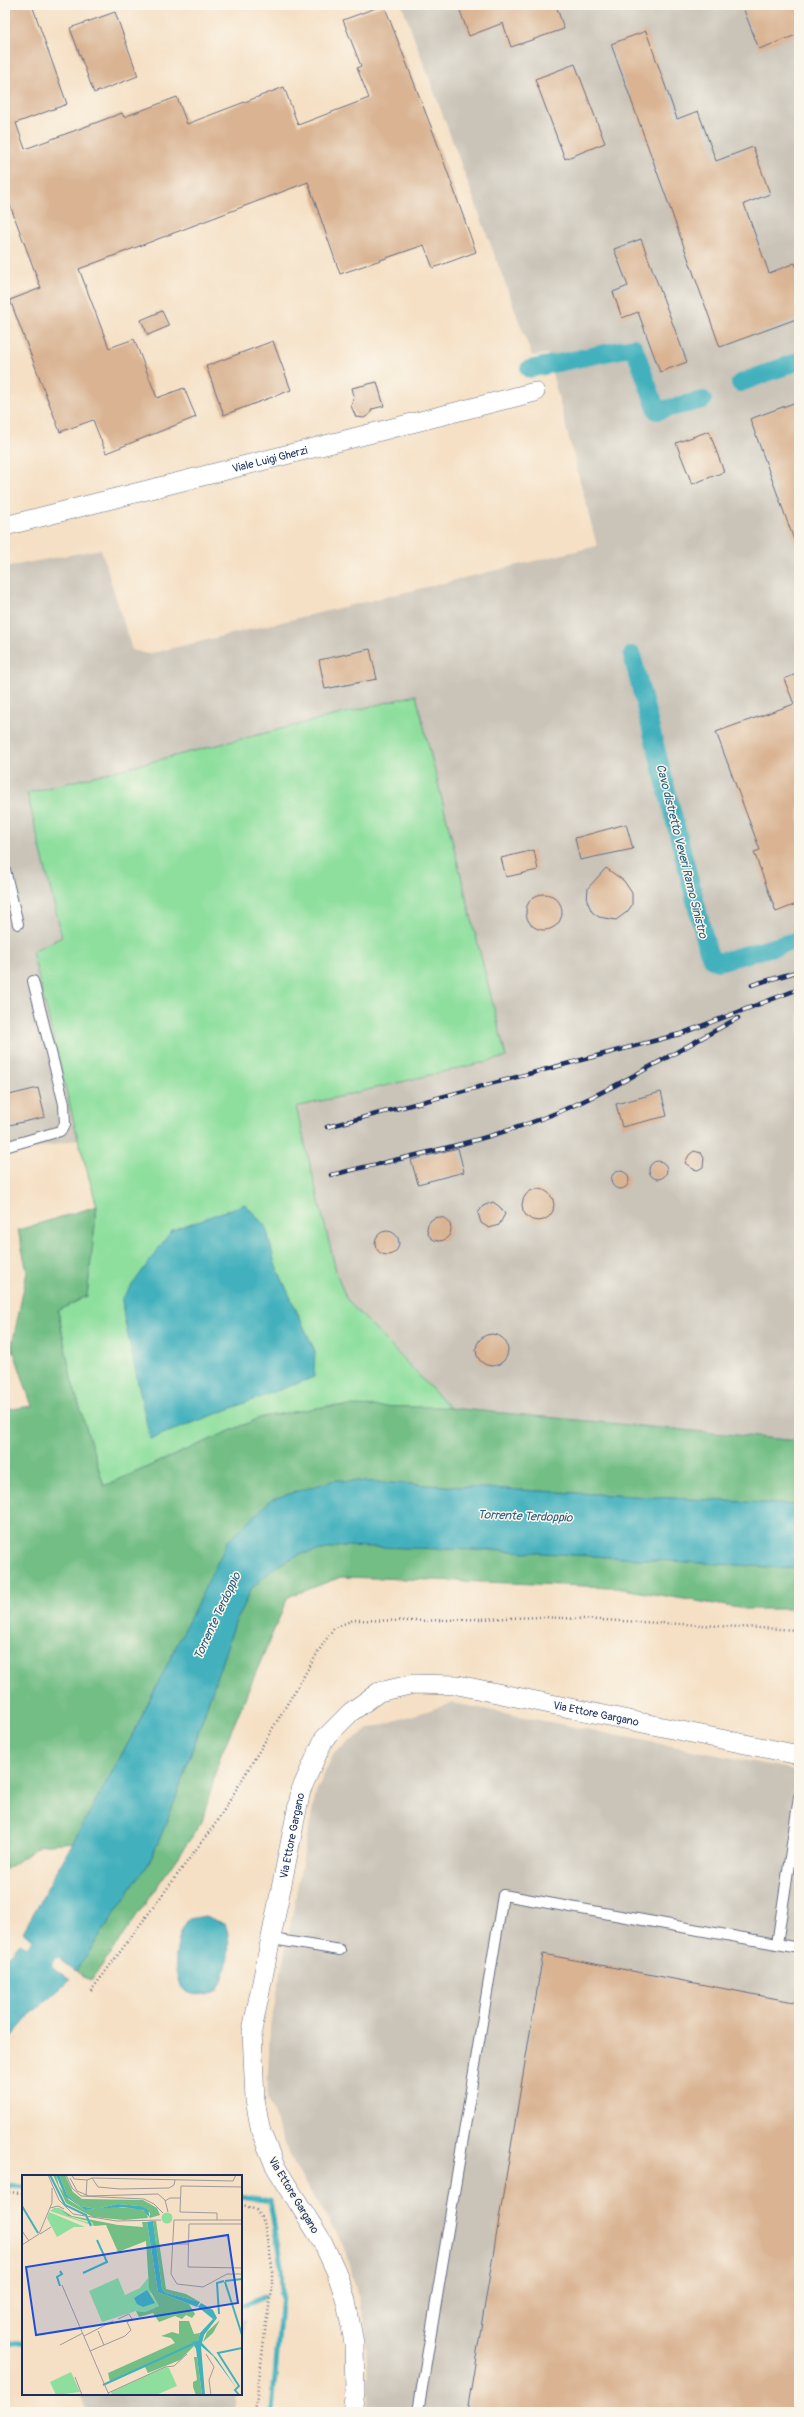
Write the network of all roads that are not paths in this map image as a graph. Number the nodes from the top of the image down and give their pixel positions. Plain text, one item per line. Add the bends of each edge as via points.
1 (535, 392) dead end
2 (5, 526) edge
3 (5, 870) edge
4 (18, 924) dead end
5 (33, 981) dead end
6 (5, 1147) edge
7 (799, 1755) edge
8 (799, 1797) edge
9 (272, 1939) junction
10 (777, 1944) junction
11 (799, 1948) edge
12 (340, 1950) dead end
13 (352, 2412) edge
14 (418, 2412) edge

1 - 2 street, Viale Luigi Gherzi
3 - 4 lane
5 - 6 lane via 64,1104 65,1125 60,1131
7 - 9 street, Via Ettore Gargano via 458,1685 414,1684 379,1692 351,1712 324,1739 301,1790
8 - 10 lane
9 - 12 lane
9 - 13 street, Via Ettore Gargano via 252,2031 255,2100 261,2132 275,2166 322,2241 346,2301 354,2342 355,2392
10 - 11 lane
10 - 14 lane via 503,1895

